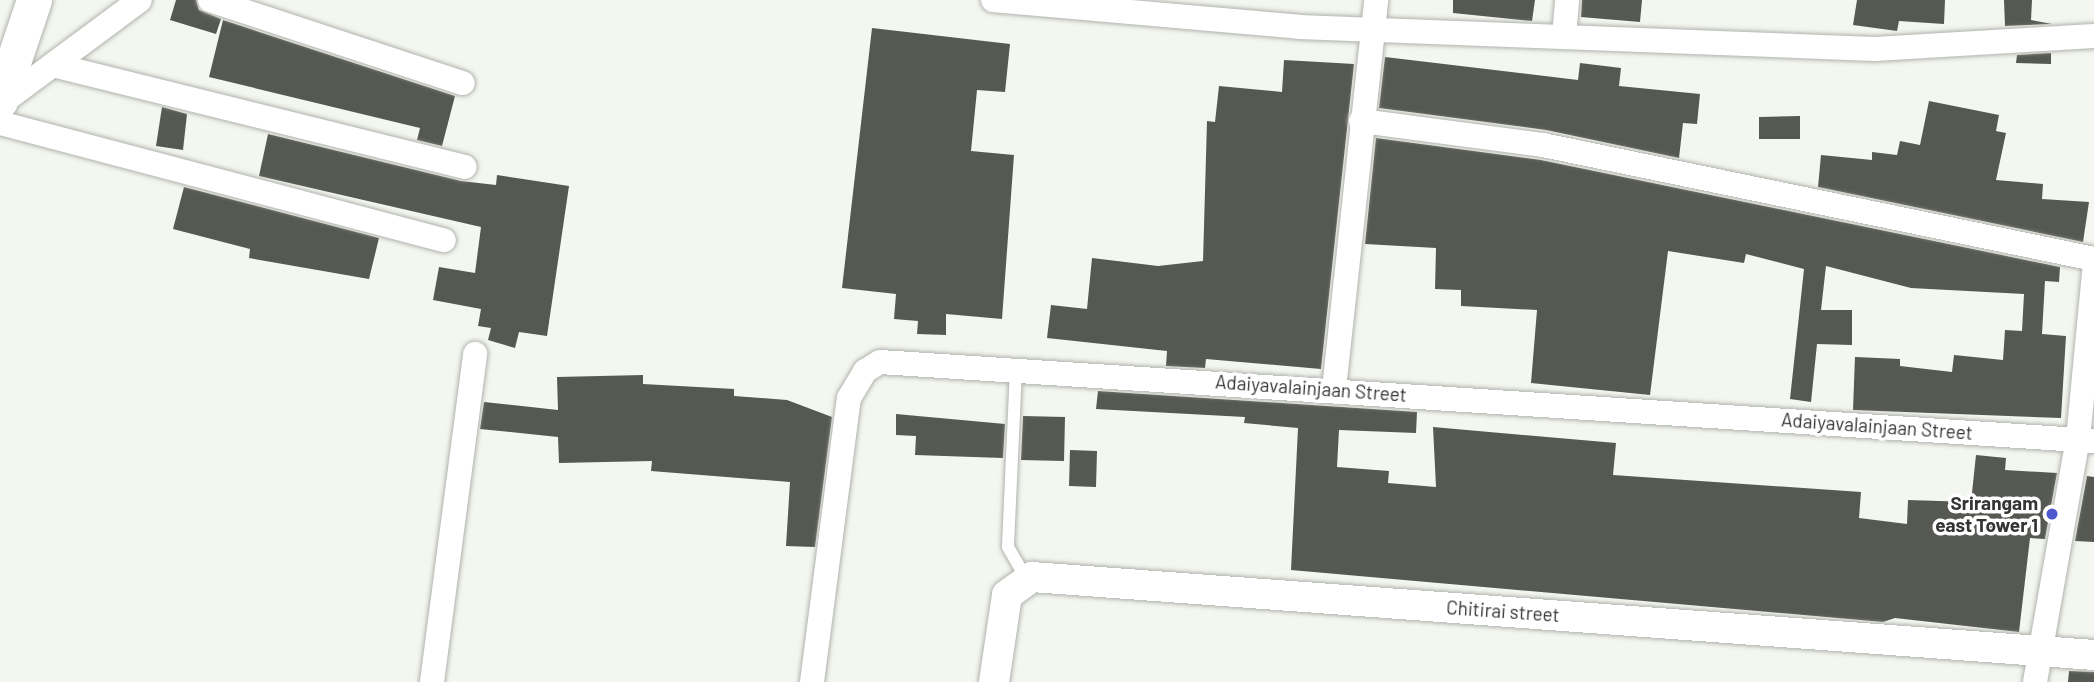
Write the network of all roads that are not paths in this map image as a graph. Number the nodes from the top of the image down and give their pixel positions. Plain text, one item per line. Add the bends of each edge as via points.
1 (34, 0) edge
2 (141, 0) edge
3 (210, 0) edge
4 (993, 0) edge
5 (1376, 0) edge
6 (1567, 0) edge
7 (1372, 29) junction
8 (1564, 36) junction
9 (2094, 36) edge
10 (53, 65) junction
11 (463, 83) dead end
12 (0, 102) edge
13 (1361, 121) junction
14 (0, 123) edge
15 (465, 167) dead end
16 (444, 240) dead end
17 (2094, 259) edge
18 (2094, 272) edge
19 (475, 354) dead end
20 (1016, 366) junction
21 (1334, 389) junction
22 (2086, 440) edge
23 (1026, 578) junction
24 (2038, 651) junction
25 (2094, 655) edge
26 (432, 682) edge
27 (812, 682) edge
28 (994, 682) edge
29 (2035, 682) edge

1 - 12 main road
2 - 10 street
3 - 11 street
4 - 7 street
5 - 7 street
6 - 8 street
7 - 8 street
7 - 13 street
8 - 9 street via 1875,50
10 - 12 street
10 - 15 street
13 - 17 street via 1569,150
13 - 21 street
14 - 16 street
18 - 22 street
19 - 26 street
20 - 21 street, Adaiyavalainjaan Street
20 - 23 lane via 1008,547
20 - 27 street, Adaiyavalainjaan Street via 880,362 853,388
21 - 22 street, Adaiyavalainjaan Street
22 - 24 street
23 - 24 street, Chitirai street
23 - 28 street via 1004,603
24 - 25 street, Chitirai street
24 - 29 street

